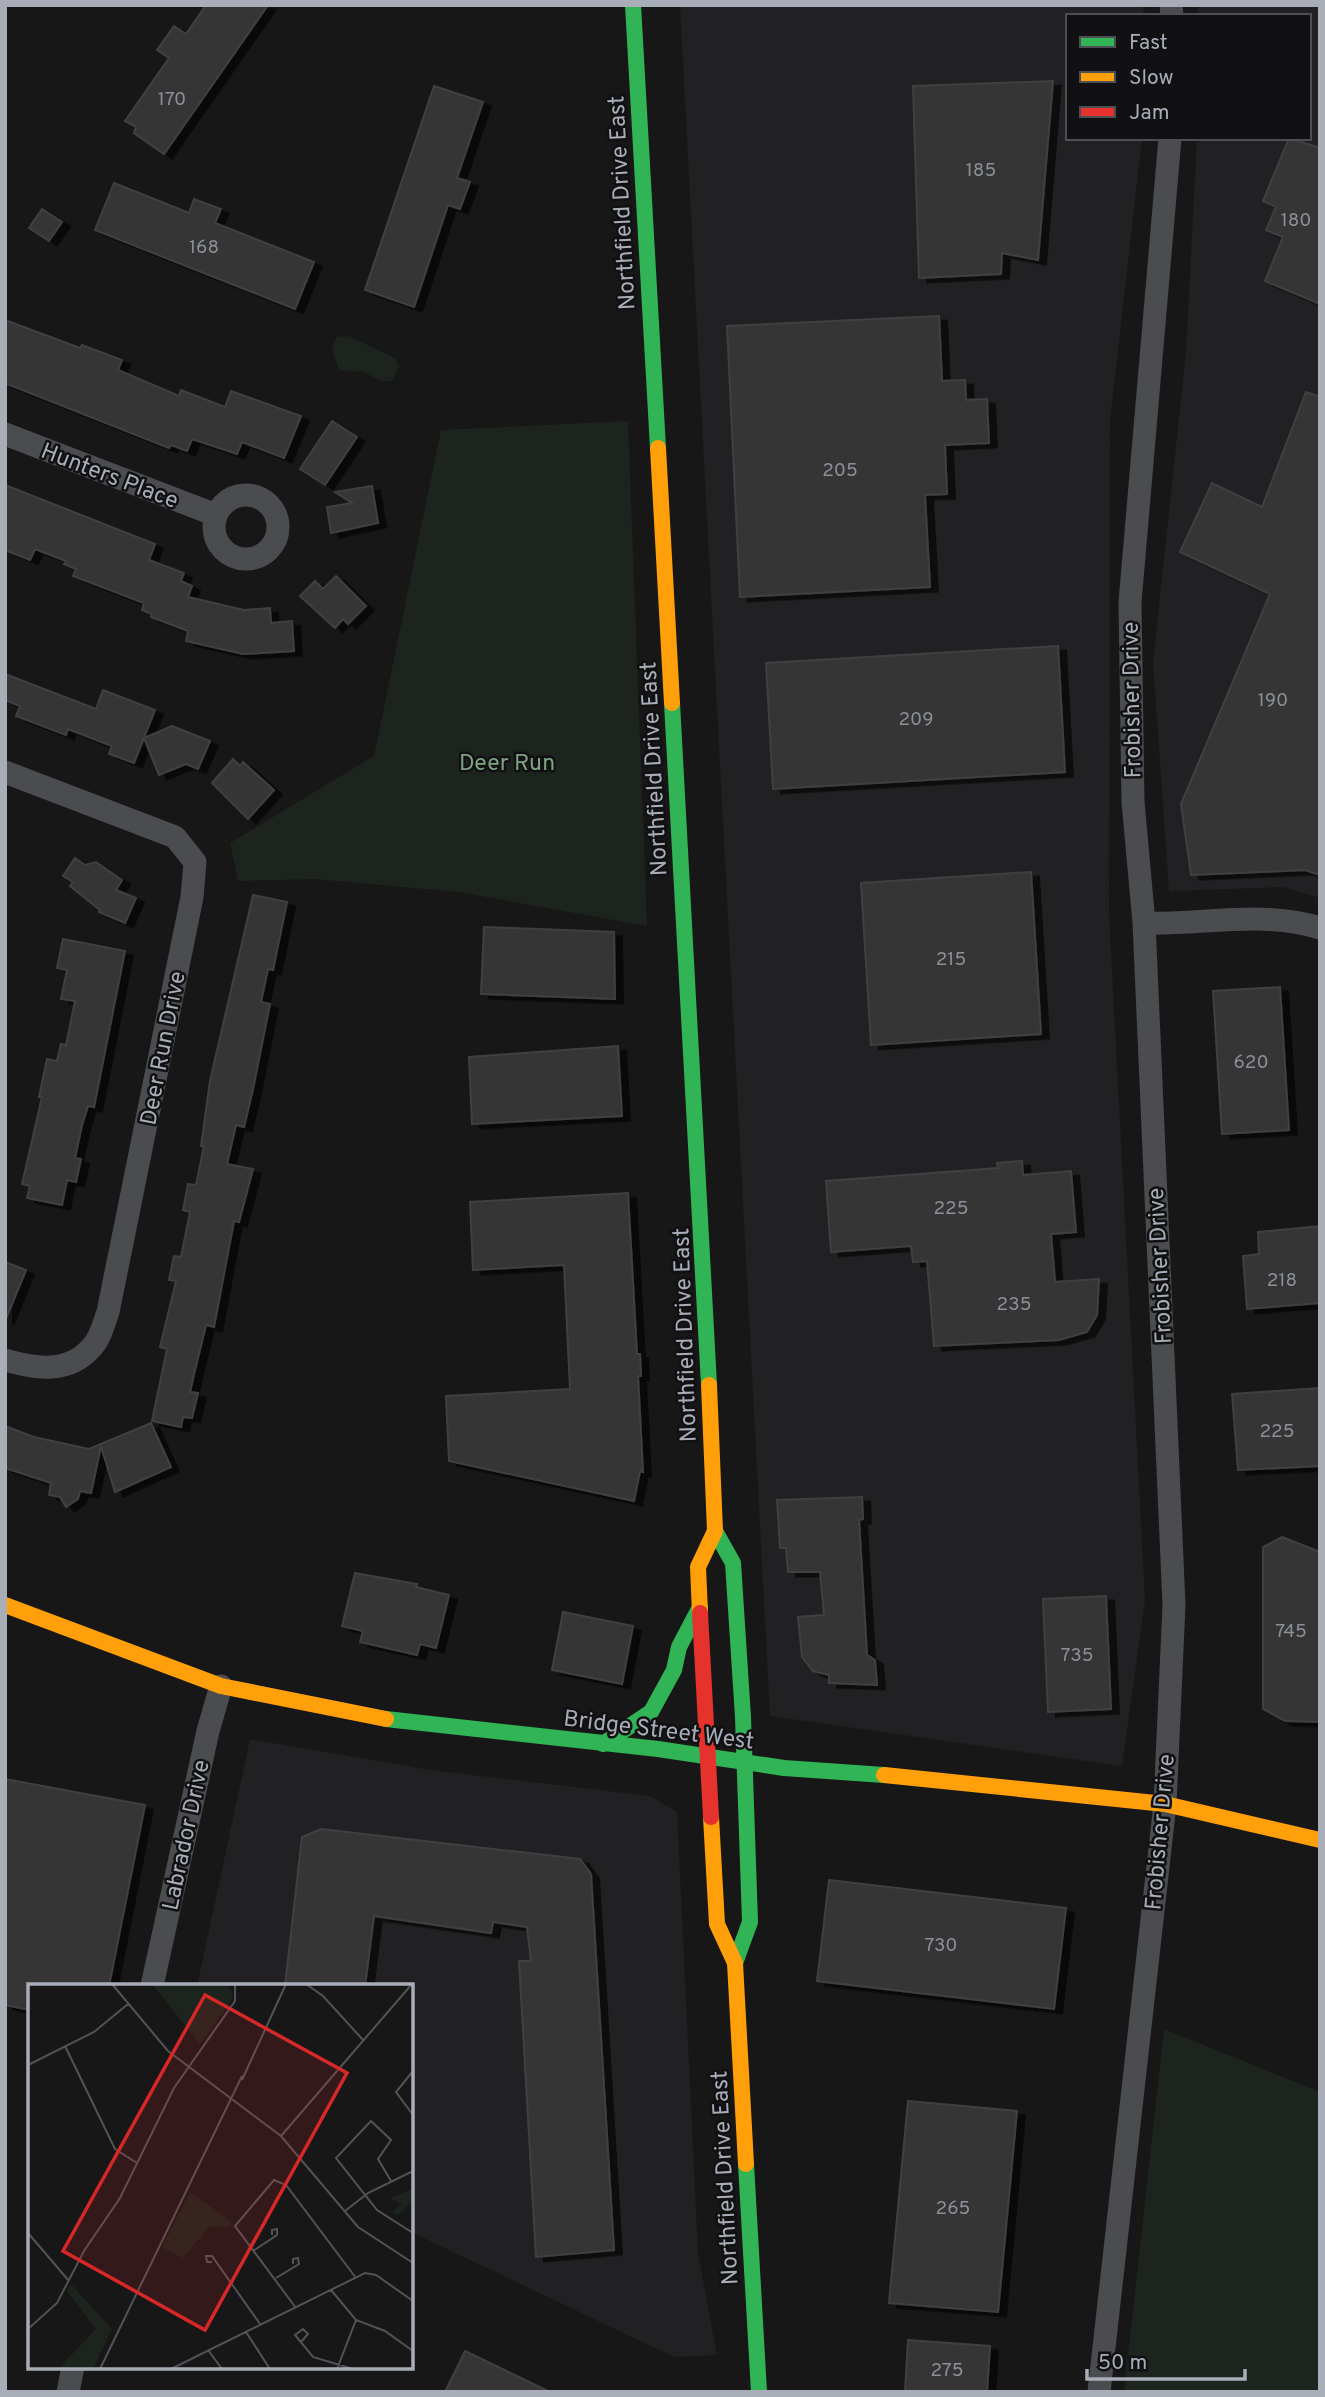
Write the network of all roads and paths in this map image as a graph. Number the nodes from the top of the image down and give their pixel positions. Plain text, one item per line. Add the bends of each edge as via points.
1 (633, 5) edge
2 (1170, 140) edge
3 (5, 434) edge
4 (216, 515) dead end
5 (5, 772) edge
6 (1144, 923) junction
7 (1320, 928) edge
8 (5, 1360) edge
9 (715, 1531) junction
10 (5, 1605) edge
11 (700, 1607) junction
12 (221, 1686) junction
13 (603, 1744) junction
14 (710, 1757) junction
15 (745, 1762) junction
16 (1165, 1804) junction
17 (1320, 1840) edge
18 (735, 1963) junction
19 (152, 1984) edge
20 (73, 2369) edge
21 (68, 2392) edge
22 (759, 2392) edge
23 (1099, 2392) edge

1 - 9 main road, Northfield Drive East
2 - 6 street, Frobisher Drive via 1130,602 1133,802
3 - 4 street, Hunters Place
5 - 8 street, Deer Run Drive via 175,837 195,862 192,897 108,1312 94,1347 68,1366 33,1368
6 - 7 street via 1248,918
6 - 16 street, Frobisher Drive via 1174,1605
9 - 11 main road, Northfield Drive East via 698,1567
9 - 15 main road, Northfield Drive East via 733,1563
10 - 12 main road, Bridge Street West
11 - 13 main road via 651,1712
11 - 14 main road, Northfield Drive East
12 - 13 main road, Bridge Street West via 384,1719
12 - 19 street, Labrador Drive
13 - 14 main road, Bridge Street West
14 - 15 main road, Bridge Street West
14 - 18 main road, Northfield Drive East via 717,1924
15 - 16 main road, Bridge Street West
15 - 18 main road, Northfield Drive East via 750,1922
16 - 17 main road, Bridge Street West
16 - 23 street, Frobisher Drive
18 - 22 main road, Northfield Drive East
20 - 21 street

